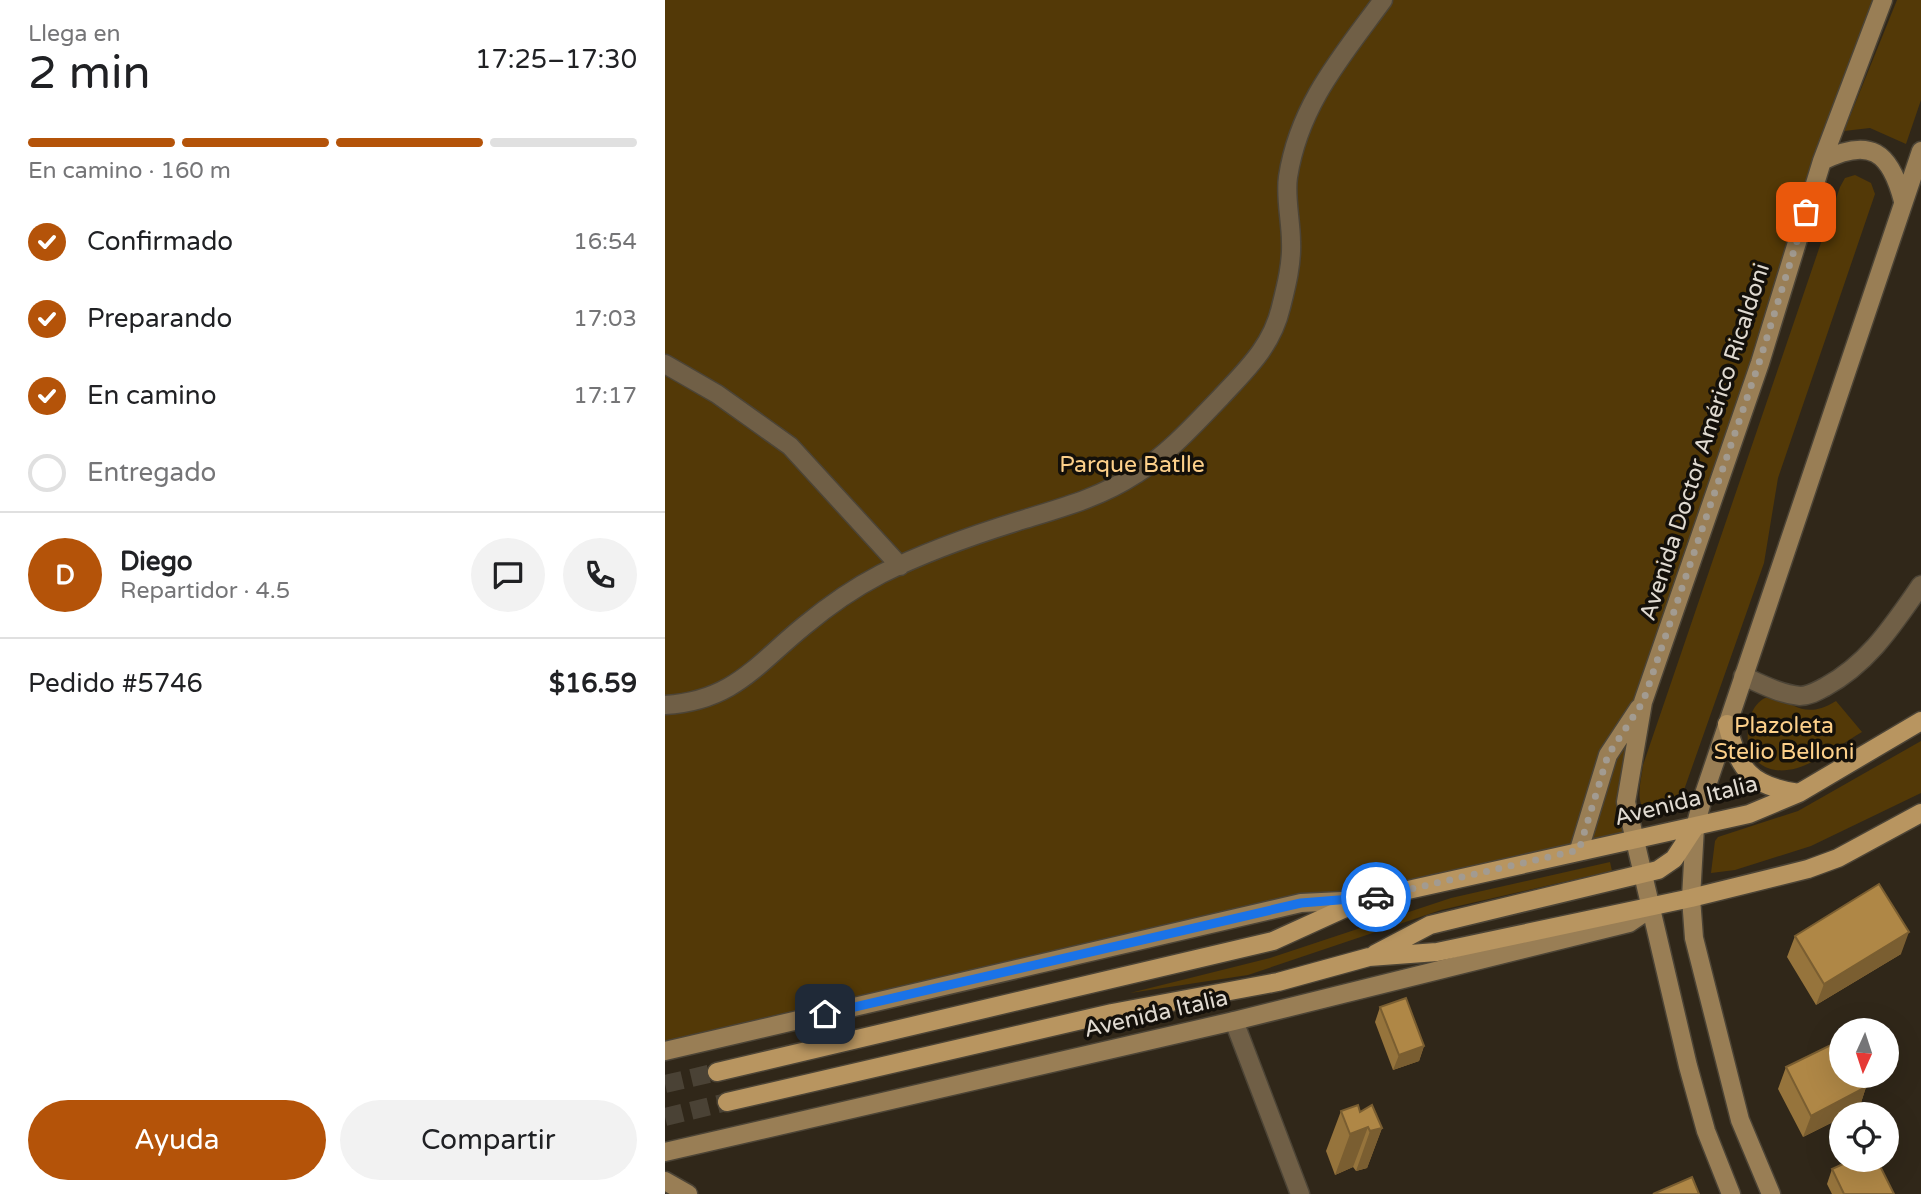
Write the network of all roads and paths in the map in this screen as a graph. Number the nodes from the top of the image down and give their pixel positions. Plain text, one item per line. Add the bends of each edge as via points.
1 (1383, 0) edge
2 (1883, 0) edge
3 (1921, 151) edge
4 (1822, 161) junction
5 (1903, 201) junction
6 (665, 364) edge
7 (900, 566) junction
8 (1921, 585) edge
9 (1744, 676) junction
10 (1643, 702) junction
11 (665, 705) edge
12 (1921, 721) edge
13 (1727, 724) junction
14 (1799, 793) junction
15 (1921, 813) edge
16 (1695, 827) junction
17 (1633, 839) junction
18 (1579, 850) junction
19 (1643, 875) junction
20 (1691, 898) junction
21 (1363, 900) junction
22 (1651, 908) junction
23 (1369, 957) junction
24 (1234, 1021) junction
25 (665, 1051) edge
26 (717, 1072) tunnel mouth
27 (727, 1102) tunnel mouth
28 (665, 1152) edge
29 (665, 1181) edge
30 (688, 1194) edge
31 (1300, 1194) edge
32 (1731, 1194) edge
33 (1771, 1194) edge

1 - 7 street via 1341,54 1301,126 1288,179 1291,246 1287,282 1281,311 1254,365 1202,419 1137,474 1074,506 953,543
2 - 4 street, Avenida Doctor Américo Ricaldoni
3 - 5 street
4 - 5 street via 1843,150 1864,148 1883,156 1892,167
4 - 10 street, Avenida Doctor Américo Ricaldoni via 1759,363
5 - 9 street
6 - 7 street via 790,446
7 - 11 street via 848,593 731,688 688,704
8 - 9 street via 1850,674 1801,696
9 - 13 street
10 - 17 street, Avenida Doctor Américo Ricaldoni via 1626,802
10 - 18 street, Avenida Doctor Américo Ricaldoni via 1608,755
12 - 14 main road, Avenida Italia
13 - 14 main road via 1743,768 1775,790
13 - 16 street
14 - 16 main road, Avenida Italia via 1749,814
15 - 20 main road, Avenida Italia via 1838,858
16 - 17 main road, Avenida Italia
16 - 19 main road via 1674,859
16 - 20 street
17 - 18 main road, Avenida Italia
17 - 19 street, Avenida Doctor Américo Ricaldoni
18 - 21 main road, Avenida Italia
19 - 22 street, Avenida Doctor Américo Ricaldoni
19 - 23 main road via 1430,925
20 - 22 main road, Avenida Italia
20 - 33 street via 1694,938 1726,1067 1741,1120
21 - 25 street, Avenida Italia via 1301,903
21 - 26 main road, Avenida Italia via 1273,941
22 - 23 main road, Avenida Italia via 1437,952
22 - 24 street, Avenida Italia via 1629,922
22 - 32 street, Avenida Doctor Américo Ricaldoni via 1688,1066
23 - 27 main road, Avenida Italia via 1278,982 1112,1013
24 - 28 street, Avenida Italia
24 - 31 street
29 - 30 street

